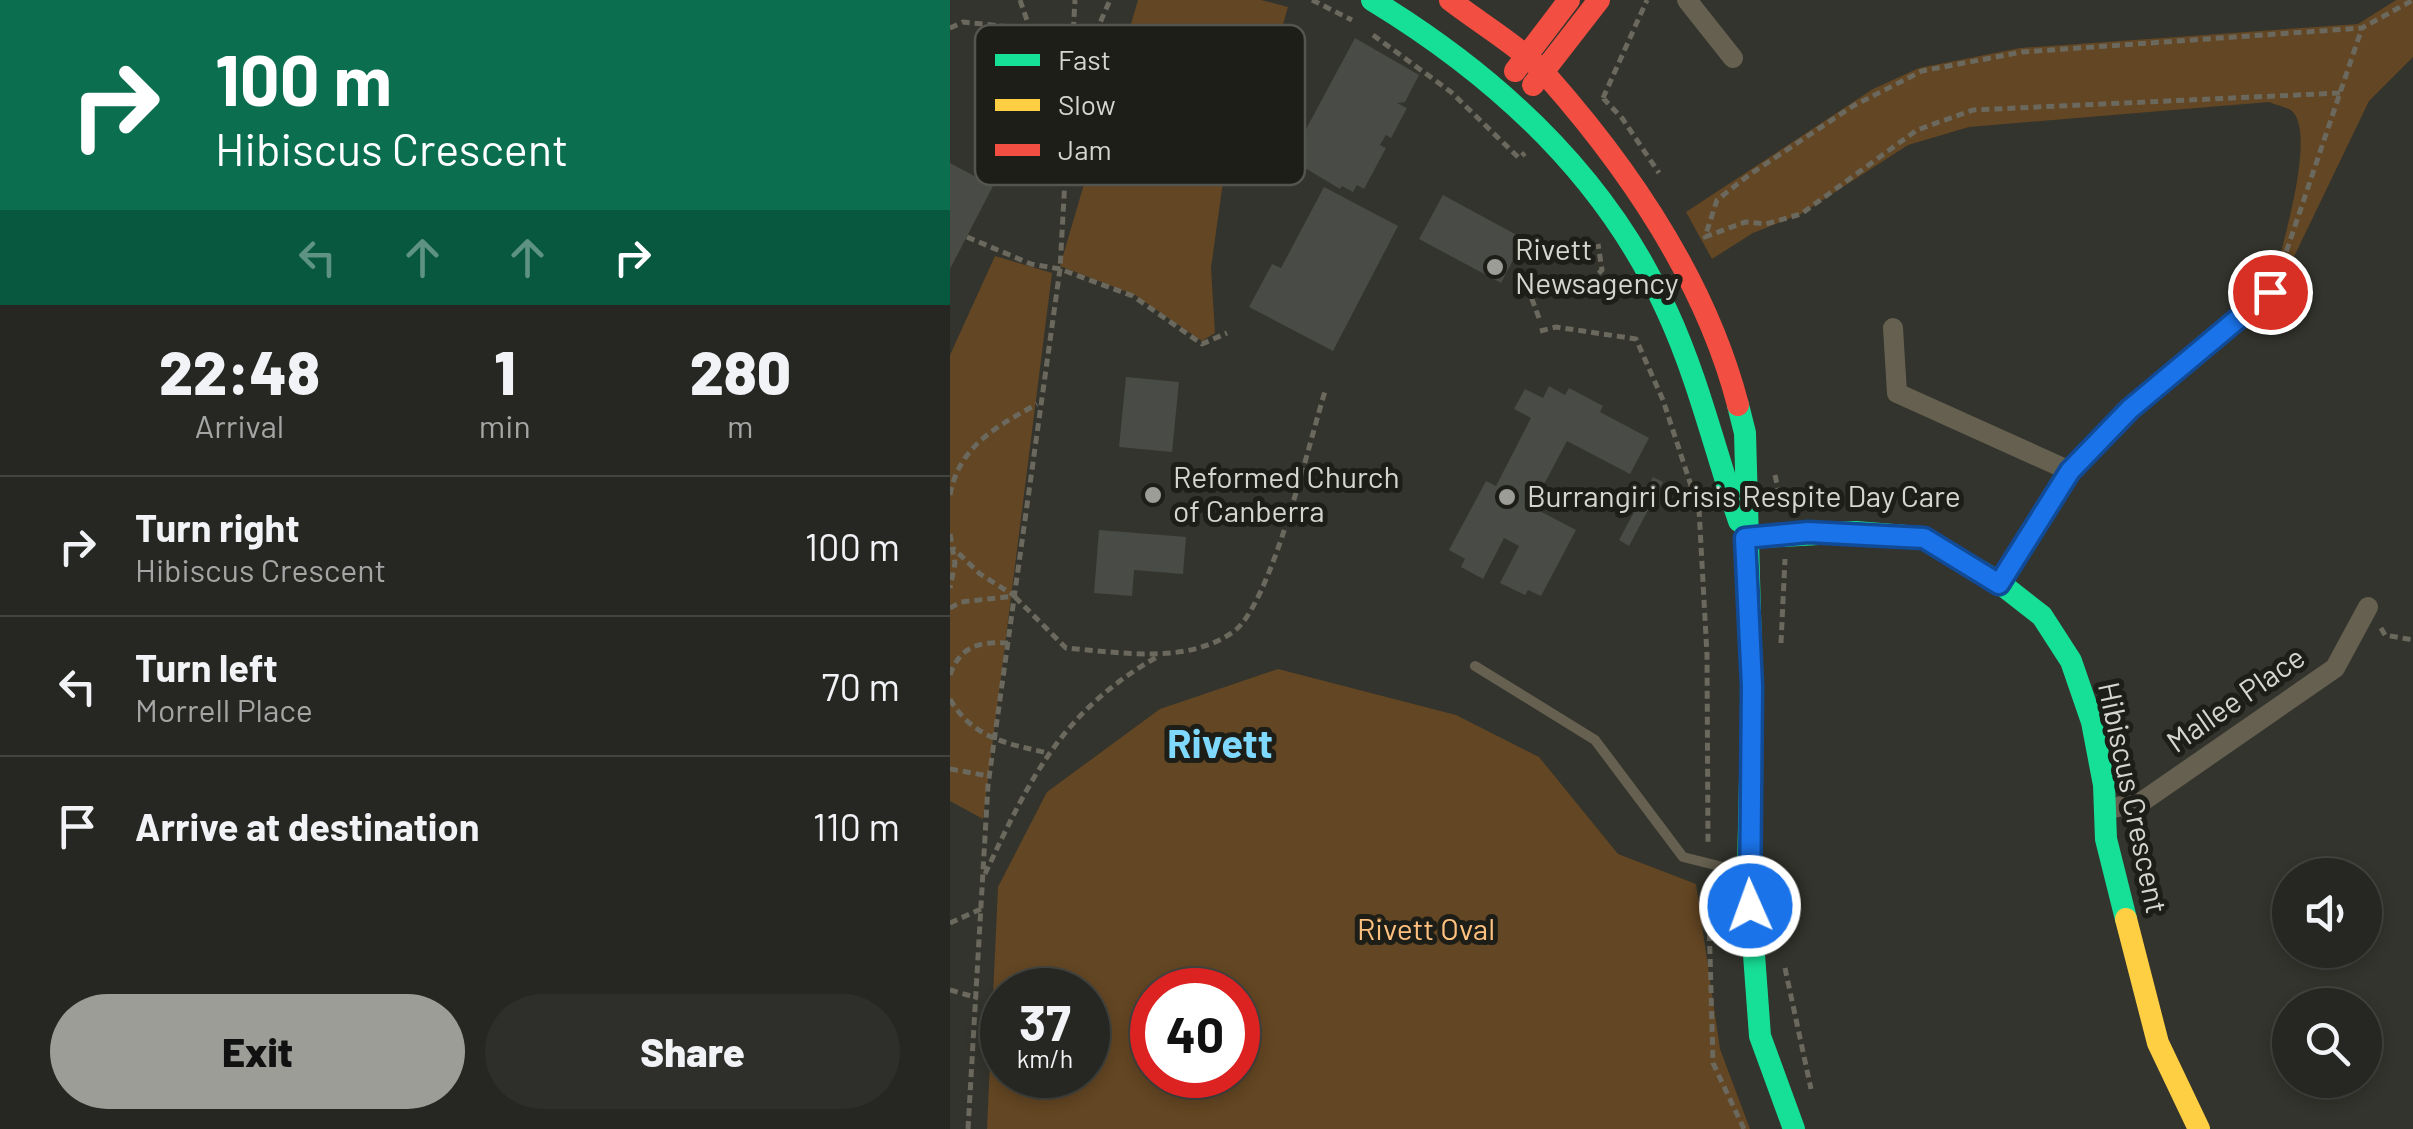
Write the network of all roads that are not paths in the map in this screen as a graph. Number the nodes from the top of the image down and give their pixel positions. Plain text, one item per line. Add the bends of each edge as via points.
1 (1372, 0) edge
2 (1450, 0) edge
3 (1569, 0) edge
4 (1598, 0) edge
5 (1687, 0) edge
6 (1732, 58) dead end
7 (1535, 65) junction
8 (1508, 96) junction
9 (2270, 292) road end
10 (1893, 328) dead end
11 (2070, 471) junction
12 (1740, 502) junction
13 (1745, 538) junction
14 (1999, 584) junction
15 (2368, 607) road end
16 (1475, 666) dead end
17 (2109, 809) junction
18 (1748, 873) junction
19 (1794, 1129) edge
20 (2199, 1129) edge

1 - 8 street via 1421,28
2 - 7 street
3 - 7 street
4 - 7 street
5 - 6 street
7 - 8 street
7 - 12 street via 1652,213 1703,304 1723,347 1745,433
8 - 12 street via 1599,201 1654,283
9 - 11 street via 2130,409
10 - 11 street via 1897,393
11 - 14 street
12 - 13 street
13 - 14 street, Hibiscus Crescent via 1924,538
13 - 18 street via 1752,686
14 - 17 street, Hibiscus Crescent via 2042,616 2068,654
15 - 17 street, Mallee Place via 2335,668 2143,801
16 - 18 lane via 1595,740 1682,856
17 - 20 street, Hibiscus Crescent via 2106,839 2158,1043
18 - 19 street via 1760,1036

